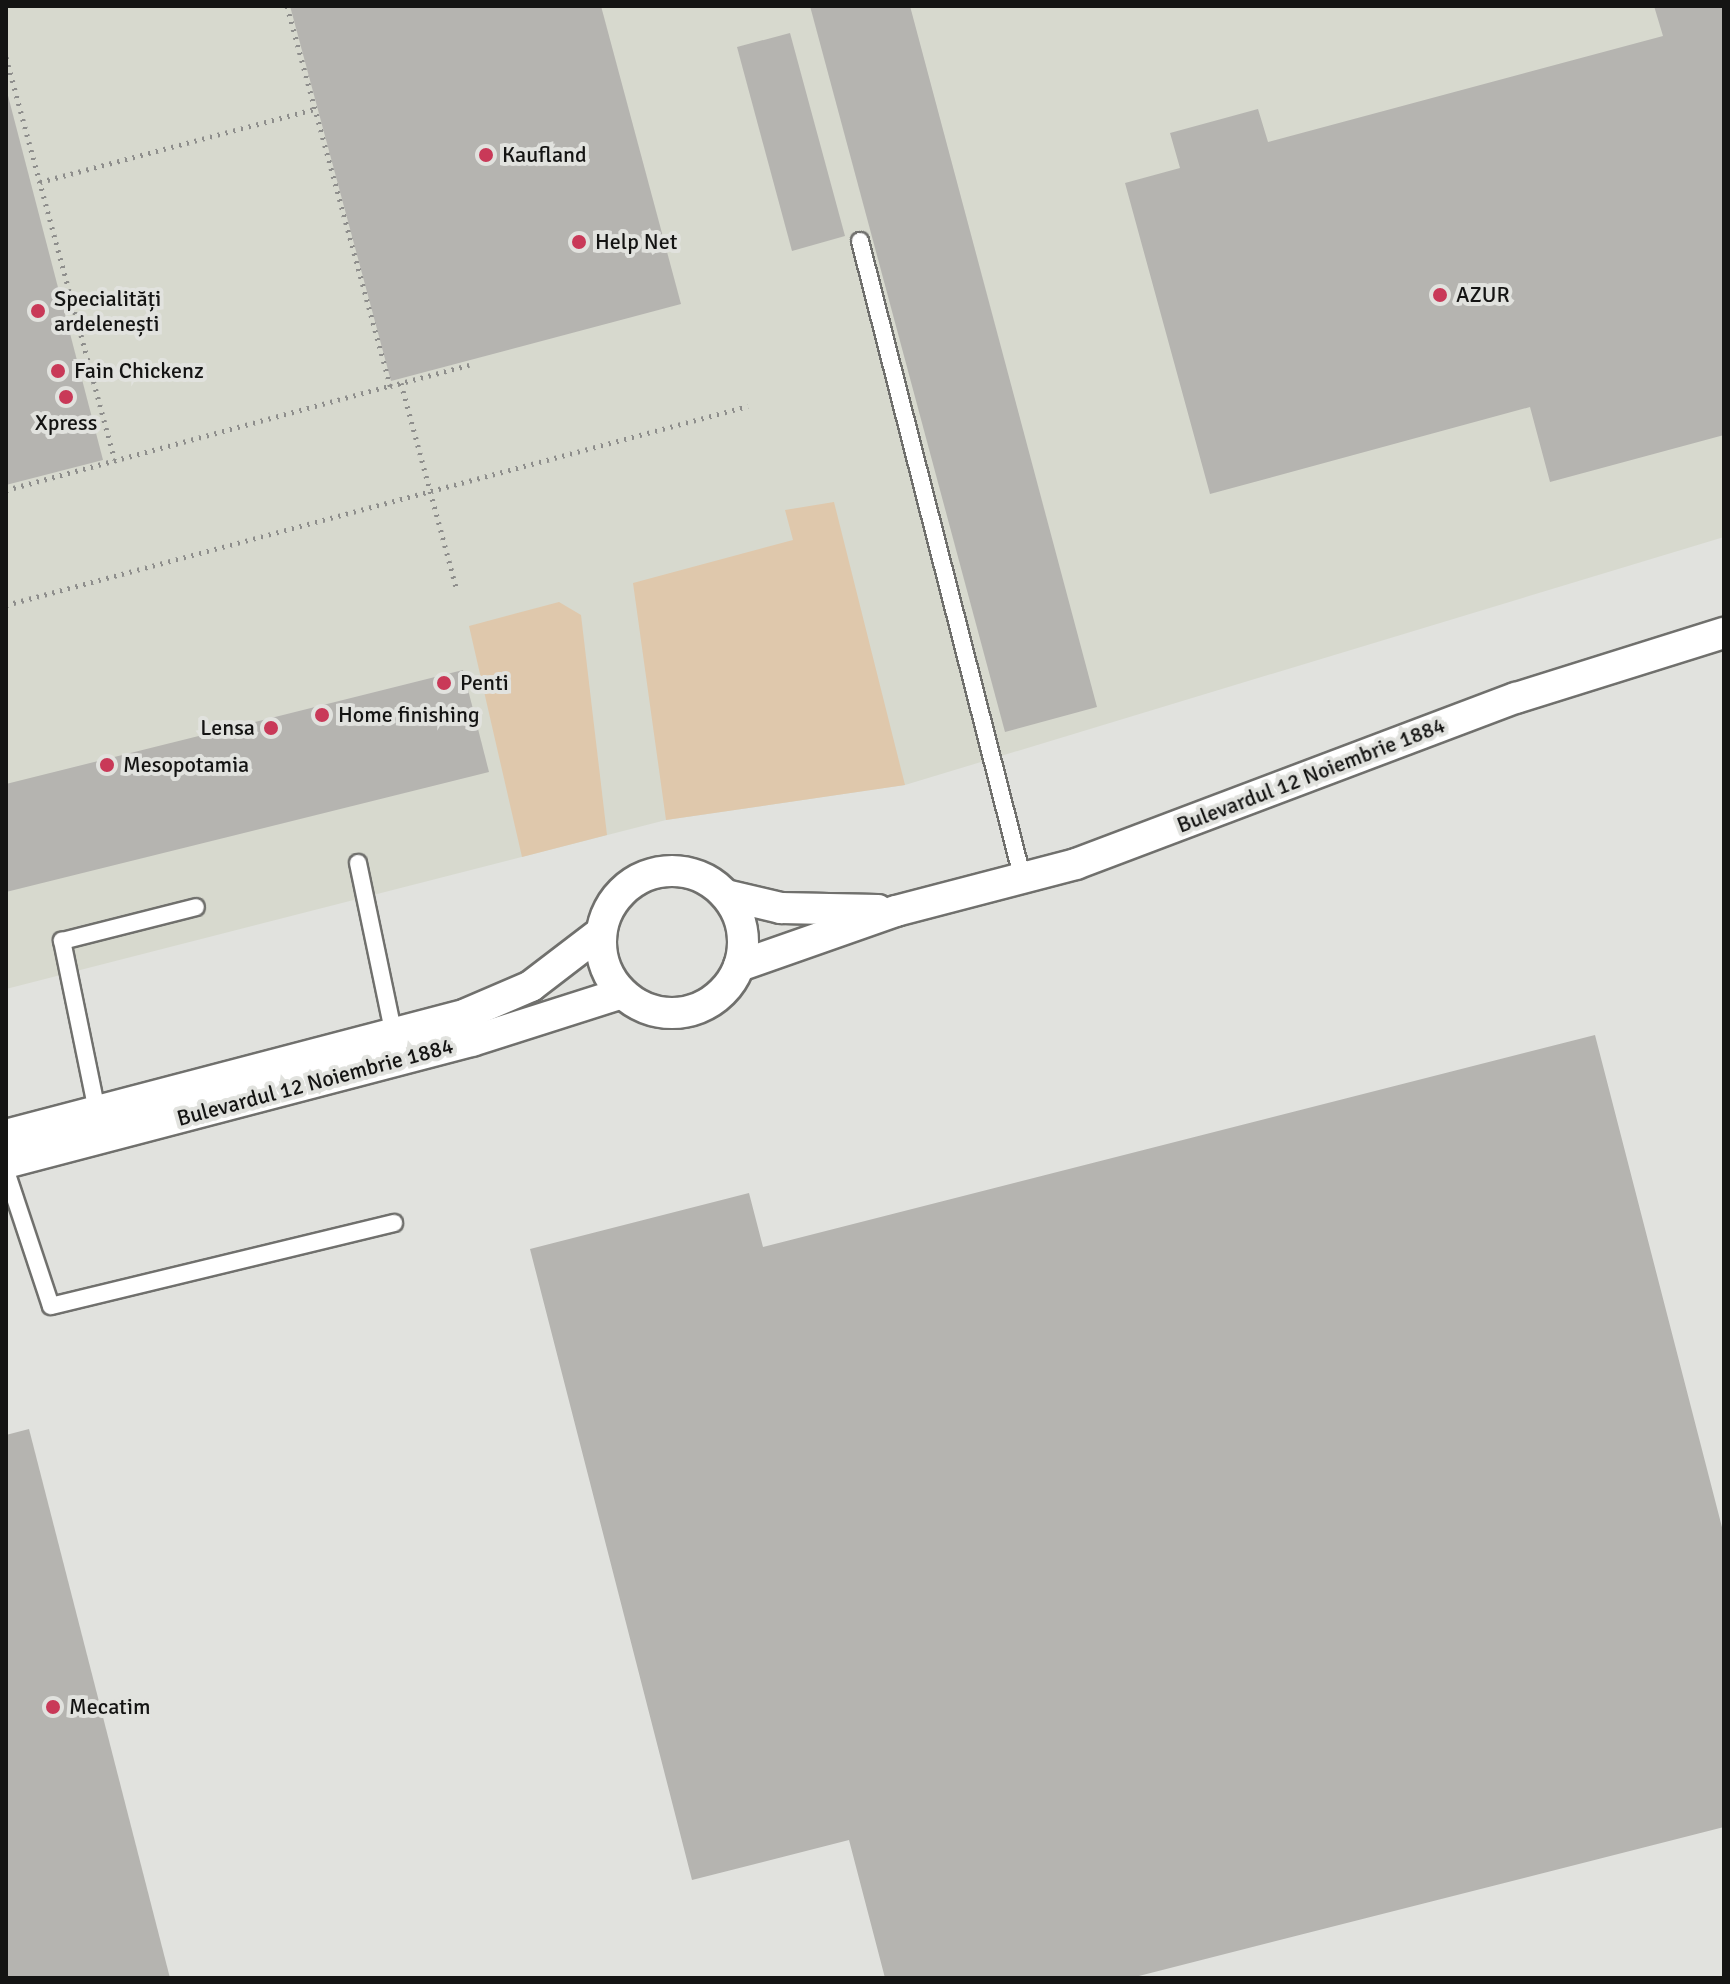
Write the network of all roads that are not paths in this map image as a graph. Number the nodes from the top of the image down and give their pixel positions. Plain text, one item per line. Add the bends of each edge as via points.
1 (860, 241) dead end
2 (1724, 633) edge
3 (358, 863) dead end
4 (1023, 880) junction
5 (726, 895) junction
6 (196, 907) dead end
7 (896, 911) junction
8 (600, 933) junction
9 (739, 966) junction
10 (622, 993) junction
11 (394, 1035) junction
12 (97, 1111) junction
13 (6, 1135) edge
14 (6, 1163) edge
15 (6, 1171) edge
16 (394, 1223) dead end

1 - 4 lane
2 - 4 street, Bulevardul 12 Noiembrie 1884 via 1516,698
3 - 11 lane
4 - 7 street, Bulevardul 12 Noiembrie 1884
5 - 7 street, Bulevardul 12 Noiembrie 1884 via 781,908
5 - 8 street via 694,874 657,872 619,893
5 - 9 street via 739,916
6 - 12 lane via 62,941
7 - 9 street, Bulevardul 12 Noiembrie 1884
8 - 10 street via 608,975
8 - 11 street, Bulevardul 12 Noiembrie 1884 via 531,986 466,1014
9 - 10 street via 715,999 677,1013 657,1012
10 - 14 street, Bulevardul 12 Noiembrie 1884 via 472,1041
11 - 12 street, Bulevardul 12 Noiembrie 1884
12 - 13 street, Bulevardul 12 Noiembrie 1884
15 - 16 lane via 51,1306

